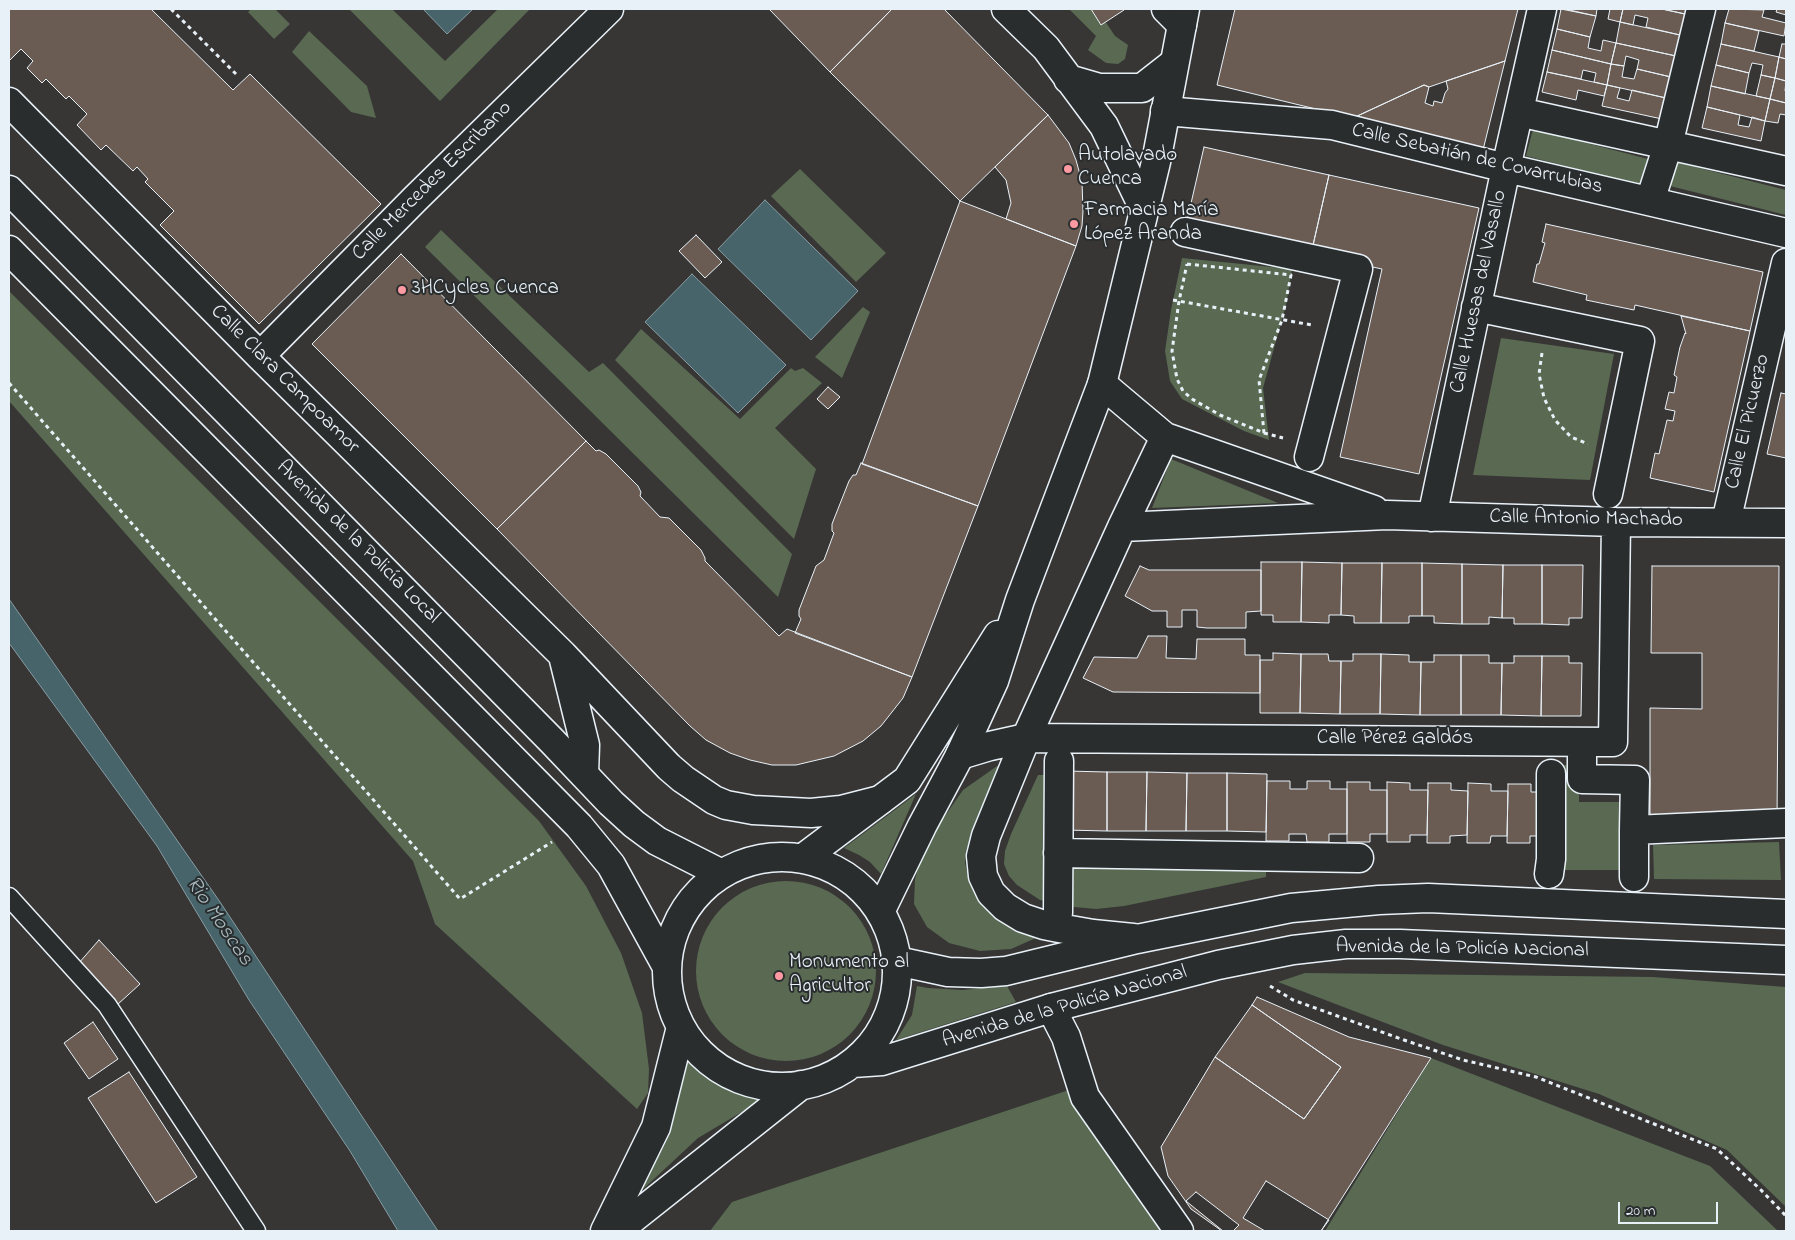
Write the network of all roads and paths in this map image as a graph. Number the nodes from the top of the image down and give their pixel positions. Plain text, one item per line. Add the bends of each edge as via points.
1 (171, 9) edge
2 (609, 9) edge
3 (1006, 9) edge
4 (1542, 9) edge
5 (1701, 9) edge
6 (1178, 14) edge
7 (1174, 63) junction
8 (236, 74) dead end
9 (1068, 79) junction
10 (9, 102) edge
11 (1165, 111) junction
12 (1519, 112) junction
13 (1668, 145) junction
14 (1506, 168) junction
15 (1786, 171) edge
16 (9, 190) edge
17 (1650, 201) junction
18 (1144, 209) junction
19 (1184, 232) dead end
20 (1786, 233) edge
21 (9, 250) edge
22 (1786, 263) edge
23 (1173, 300) dead end
24 (1179, 301) junction
25 (1476, 307) junction
26 (1282, 320) junction
27 (1550, 354) dead end
28 (260, 356) junction
29 (9, 382) edge
30 (1102, 384) junction
31 (1165, 437) junction
32 (1596, 446) dead end
33 (1309, 457) dead end
34 (1608, 494) dead end
35 (1387, 515) junction
36 (1432, 517) junction
37 (1616, 522) junction
38 (1726, 522) junction
39 (1786, 523) edge
40 (1122, 527) junction
41 (1020, 600) junction
42 (563, 656) junction
43 (1026, 738) junction
44 (1582, 742) junction
45 (960, 755) junction
46 (1058, 761) dead end
47 (584, 774) junction
48 (1551, 774) dead end
49 (880, 800) junction
50 (1786, 823) edge
51 (579, 826) junction
52 (1634, 830) junction
53 (1058, 853) junction
54 (1359, 858) dead end
55 (802, 859) junction
56 (722, 874) junction
57 (1549, 874) dead end
58 (1634, 877) dead end
59 (9, 897) edge
60 (880, 912) junction
61 (1058, 913) dead end
62 (1786, 914) edge
63 (1137, 939) junction
64 (896, 960) junction
65 (1786, 960) edge
66 (667, 967) junction
67 (1264, 983) dead end
68 (1051, 1008) junction
69 (681, 1028) junction
70 (853, 1063) junction
71 (801, 1086) junction
72 (1786, 1216) edge
73 (256, 1231) edge
74 (605, 1231) edge
75 (616, 1231) edge
76 (1179, 1231) edge

1 - 8 path
2 - 28 street, Calle Mercedes Escribano
3 - 9 street via 1046,48
4 - 12 street, Calle Huesas del Vasallo
5 - 13 street
6 - 7 street
7 - 9 street via 1142,88 1099,88
7 - 11 street
9 - 18 street via 1104,126
10 - 28 street, Calle Clara Campoamor
11 - 14 street, Calle Sebatián de Covarrubias via 1332,125
11 - 18 street
12 - 13 street
12 - 14 street, Calle Huesas del Vasallo
13 - 15 street
13 - 17 street
14 - 17 street, Calle Sebatián de Covarrubias
14 - 25 street, Calle Huesas del Vasallo
16 - 47 street, Avenida de la Policía Local
17 - 20 street, Calle Sebatián de Covarrubias
18 - 30 street
19 - 33 street via 1358,269
21 - 51 street, Avenida de la Policía Local
22 - 38 street, Calle El Picuerzo
23 - 24 path
24 - 26 path
24 - 26 path via 1187,264 1291,274
24 - 26 path via 1172,351 1177,379 1183,390 1208,408 1264,433 1259,380
25 - 34 street via 1640,341
25 - 36 street, Calle Huesas del Vasallo
27 - 32 path via 1541,353 1538,374 1544,398 1555,420 1571,437
28 - 42 street, Calle Clara Campoamor
29 - 51 path via 460,899
30 - 31 street, Calle Antonio Machado
30 - 41 street
31 - 35 street, Calle Antonio Machado
31 - 40 street
35 - 36 street, Calle Antonio Machado
35 - 40 street, Calle Antonio Machado
36 - 37 street, Calle Antonio Machado
37 - 38 street, Calle Antonio Machado
37 - 44 street, Calle Pérez Galdós via 1613,742
38 - 39 street, Calle Antonio Machado
40 - 43 street
41 - 45 street via 994,680
41 - 49 street via 907,780
42 - 47 street via 585,745
42 - 49 street, Calle Clara Campoamor via 669,767 726,806 811,813 841,810
43 - 44 street, Calle Pérez Galdós
43 - 45 street, Calle Pérez Galdós
43 - 63 street via 983,846 980,865 991,893 1004,907 1044,925
44 - 52 street via 1582,779 1635,780
45 - 60 street
46 - 53 street
47 - 56 street, Avenida de la Policía Local via 611,803 657,841
48 - 57 street
49 - 55 street
50 - 52 street
51 - 66 street, Avenida de la Policía Local via 611,865
52 - 58 street
53 - 54 street
53 - 61 street
55 - 56 street via 775,857 734,867
55 - 60 street via 847,877
56 - 66 street via 702,889 680,919 670,943
59 - 73 lane via 107,1005
60 - 64 street via 889,930
62 - 63 street, Avenida de la Policía Nacional via 1428,898 1291,908
63 - 64 street, Avenida de la Policía Nacional via 1040,963 980,973 948,972
64 - 70 street via 896,990 888,1017 873,1042
65 - 68 street, Avenida de la Policía Nacional via 1346,944 1293,950 1218,965
66 - 69 street via 671,1005
67 - 72 path via 1293,1000 1404,1040 1463,1060 1536,1076 1717,1149
68 - 70 street, Avenida de la Policía Nacional via 882,1061
68 - 76 street via 1066,1037 1085,1097
69 - 71 street via 702,1055 732,1075 765,1086
69 - 74 street via 656,1127
70 - 71 street via 828,1077
71 - 75 street

